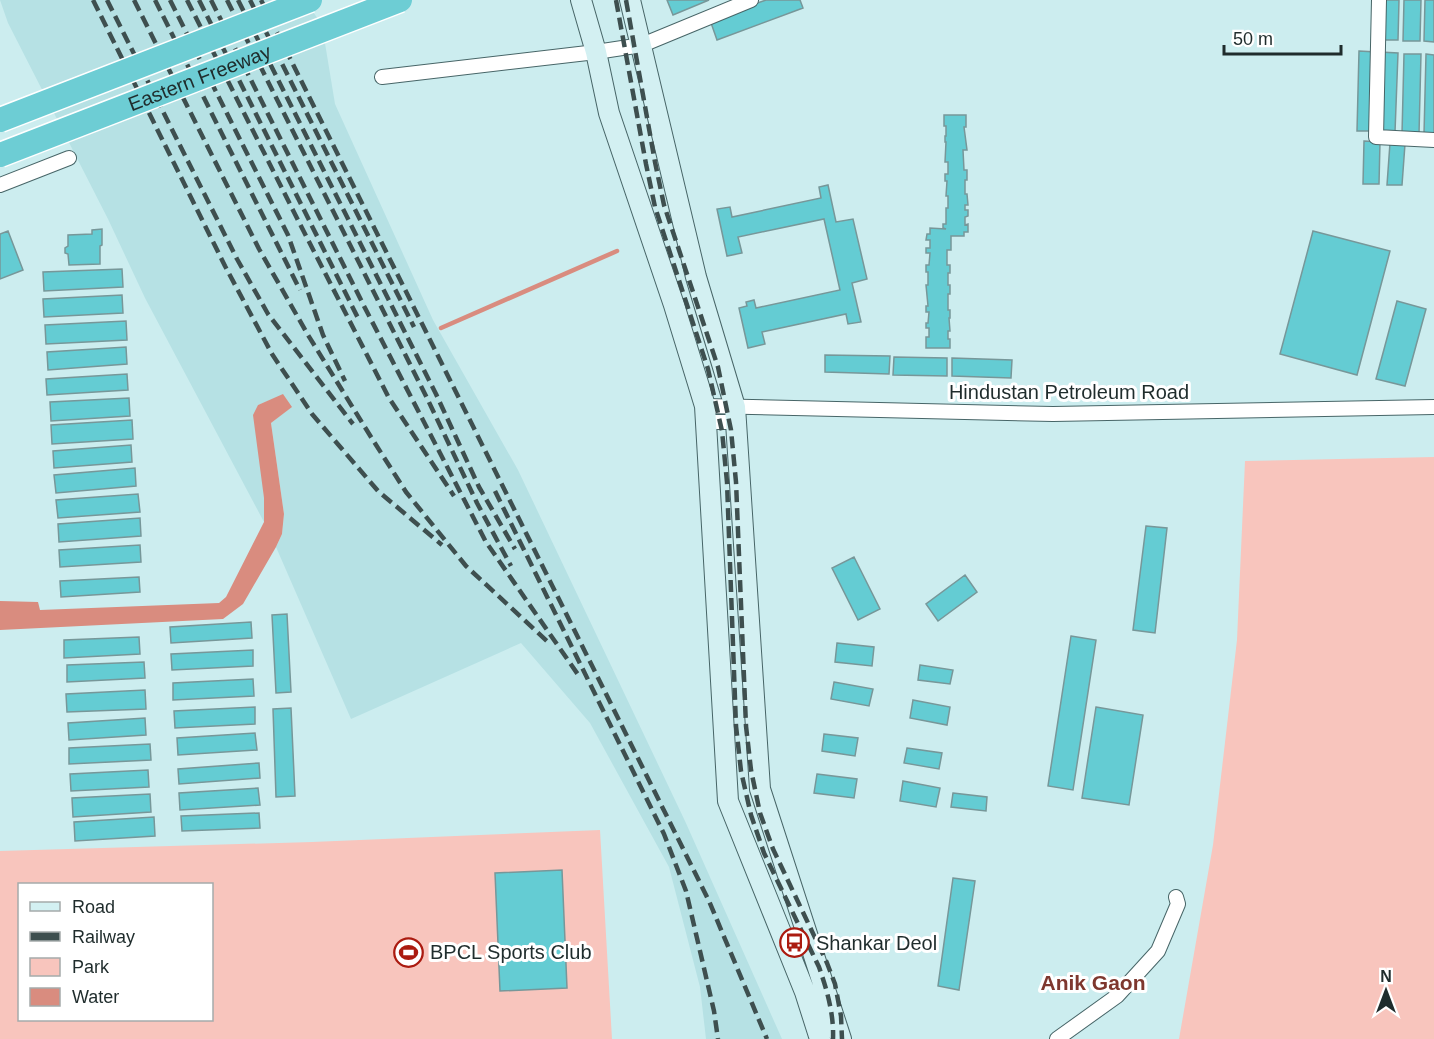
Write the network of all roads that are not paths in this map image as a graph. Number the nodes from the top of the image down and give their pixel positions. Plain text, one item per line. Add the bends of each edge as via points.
1 (310, 0) edge
2 (400, 0) edge
3 (581, 0) edge
4 (630, 0) edge
5 (751, 0) edge
6 (1379, 0) edge
7 (642, 45) junction
8 (596, 51) junction
9 (382, 77) dead end
10 (0, 120) edge
11 (1434, 140) edge
12 (0, 155) edge
13 (69, 158) dead end
14 (0, 185) edge
15 (1434, 406) edge
16 (705, 414) junction
17 (736, 414) junction
18 (1176, 897) dead end
19 (820, 1039) edge
20 (841, 1039) edge
21 (1057, 1039) edge

1 - 10 highway, Eastern Freeway, bridge
2 - 12 highway, Eastern Freeway, bridge
3 - 8 main road
4 - 7 main road
5 - 7 street
6 - 11 street via 1376,137
7 - 8 street
7 - 17 main road via 696,277
8 - 9 street
8 - 16 main road via 609,113 674,305
13 - 14 street
15 - 17 street, Hindustan Petroleum Road via 1053,414
16 - 17 street, Hindustan Petroleum Road
16 - 19 main road via 728,801
17 - 20 main road via 760,789
18 - 21 street via 1178,904 1158,951 1117,996

